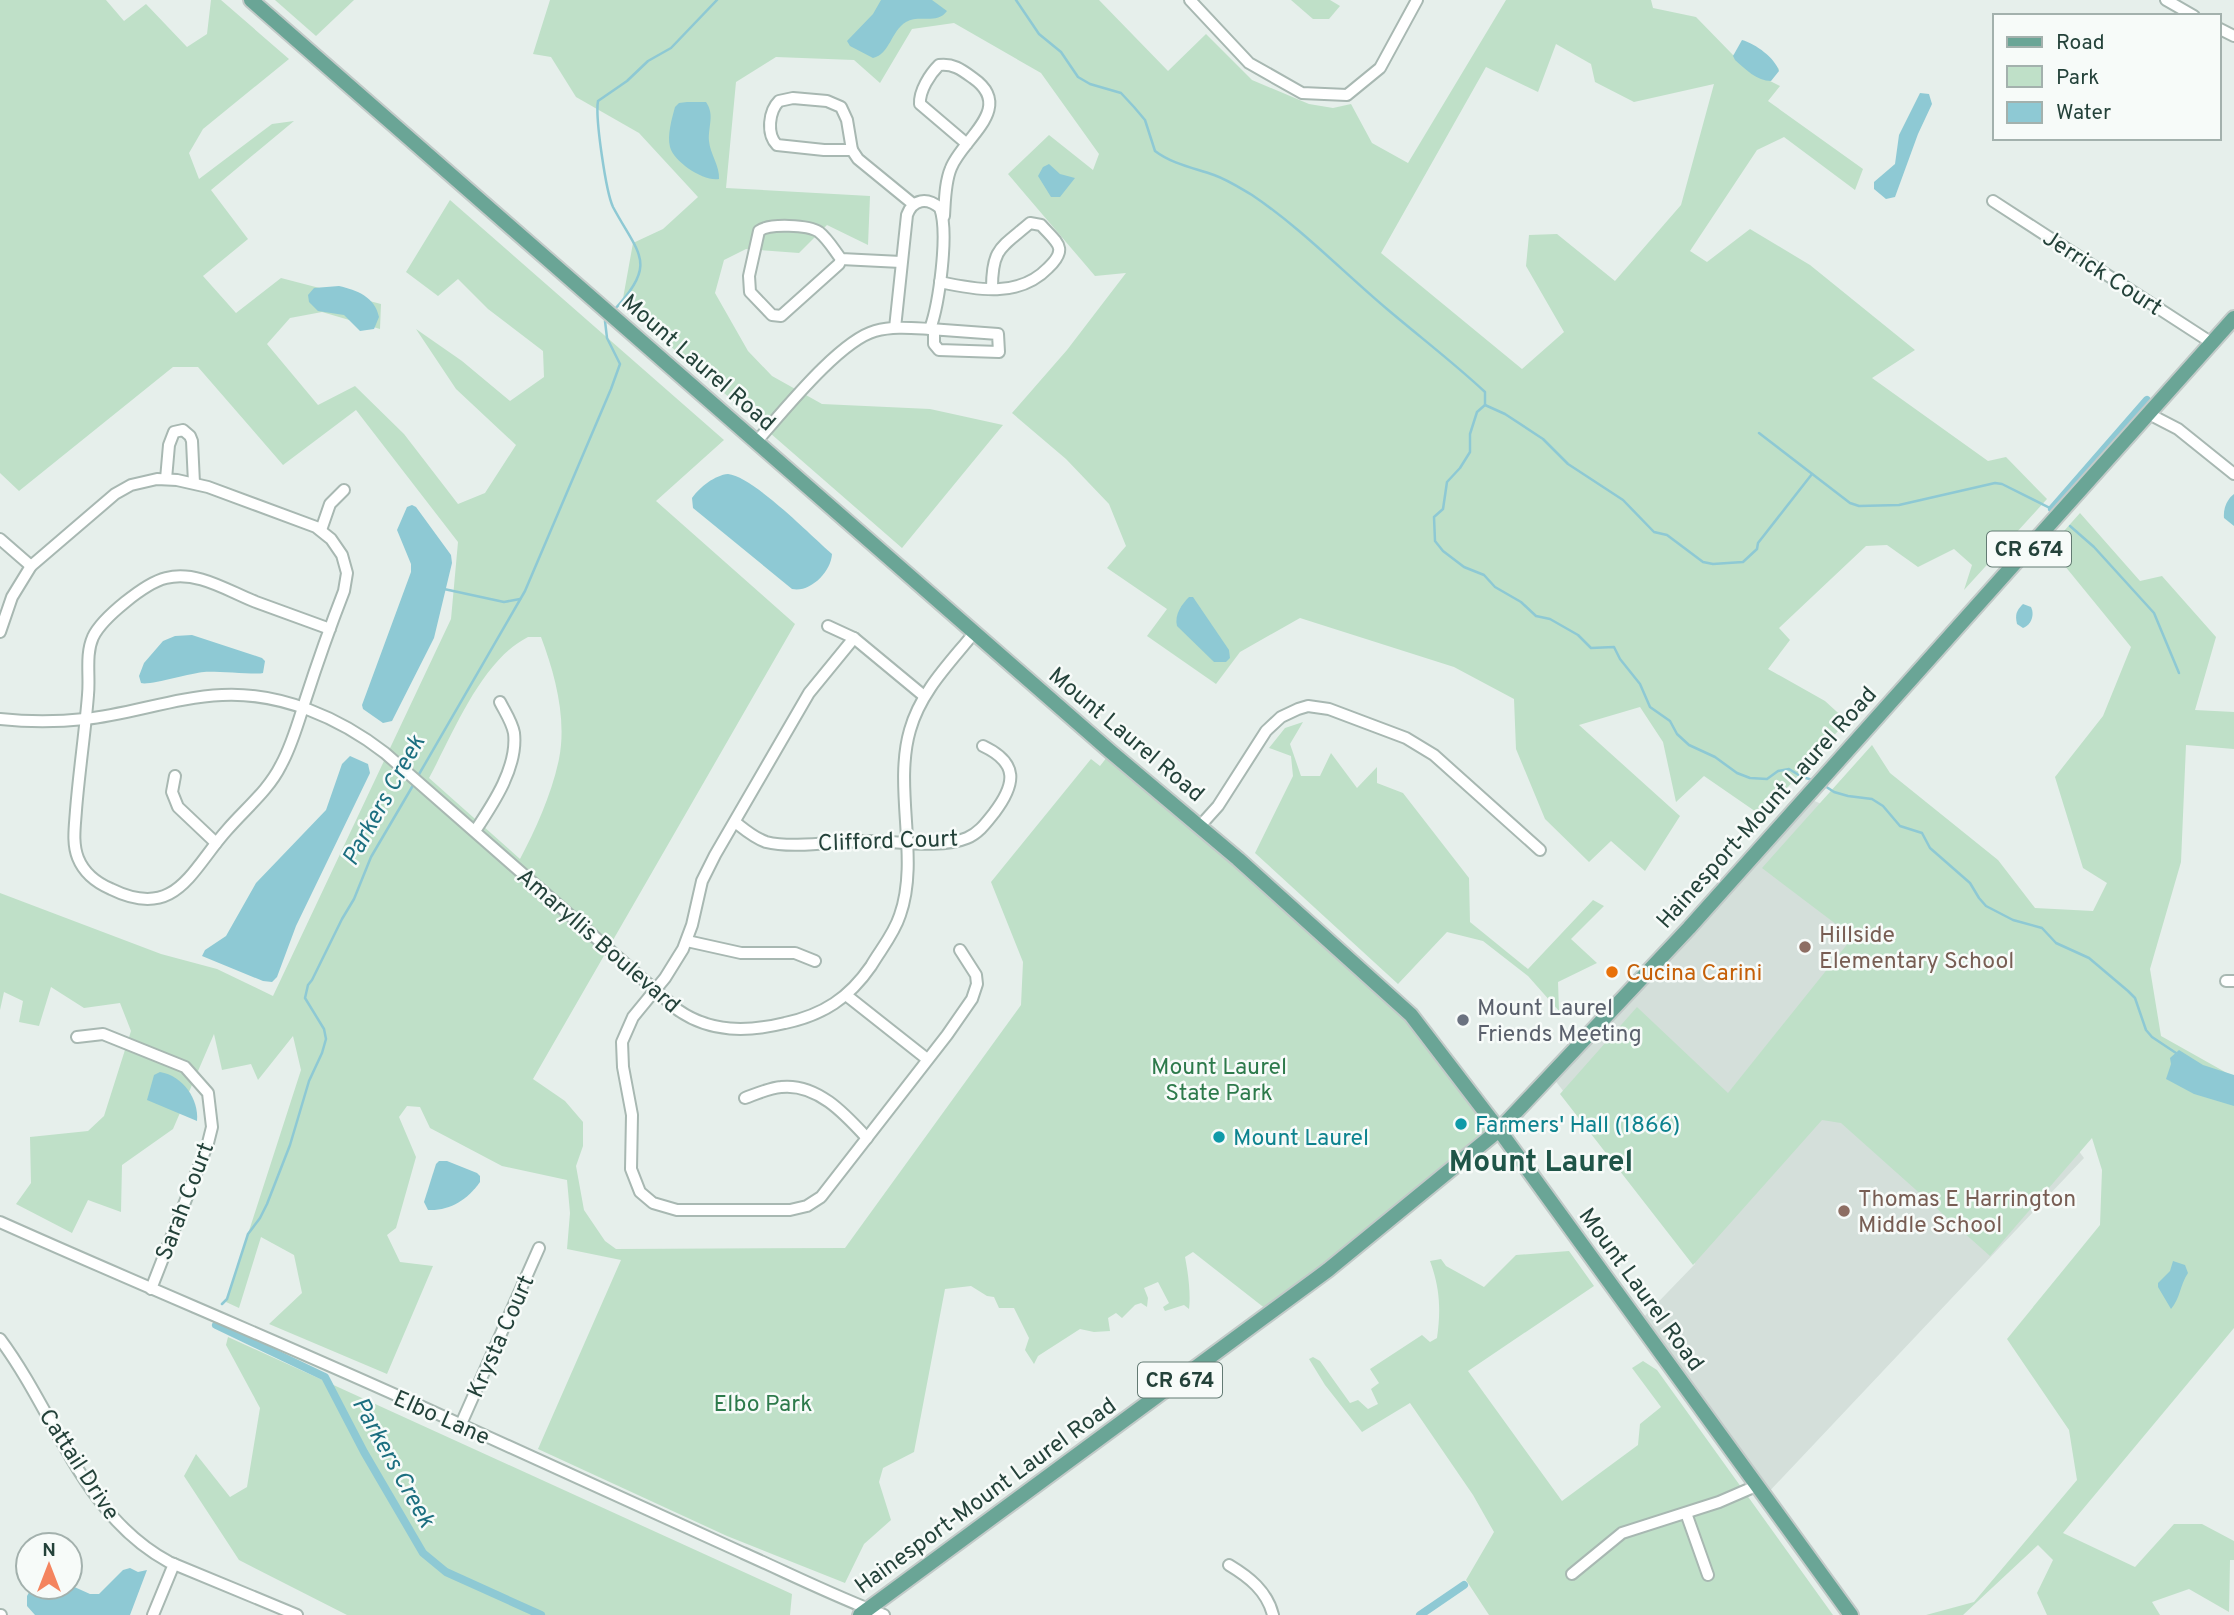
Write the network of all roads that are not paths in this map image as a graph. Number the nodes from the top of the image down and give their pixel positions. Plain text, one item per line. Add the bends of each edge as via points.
1 (251, 0) edge
2 (1190, 0) edge
3 (1417, 0) edge
4 (2166, 0) edge
5 (2190, 14) edge
6 (968, 144) junction
7 (852, 150) junction
8 (1993, 201) dead end
9 (913, 204) junction
10 (944, 219) junction
11 (841, 259) junction
12 (901, 262) junction
13 (940, 282) junction
14 (992, 288) junction
15 (2234, 318) edge
16 (895, 328) junction
17 (932, 330) junction
18 (2212, 343) junction
19 (2148, 414) junction
20 (756, 442) junction
21 (2234, 474) edge
22 (166, 475) junction
23 (194, 483) junction
24 (344, 490) dead end
25 (321, 530) junction
26 (0, 539) edge
27 (32, 566) junction
28 (828, 626) dead end
29 (330, 629) junction
30 (0, 632) edge
31 (974, 633) junction
32 (854, 638) junction
33 (924, 696) junction
34 (500, 702) dead end
35 (303, 708) junction
36 (0, 719) edge
37 (85, 719) junction
38 (983, 746) dead end
39 (175, 776) dead end
40 (734, 822) junction
41 (1200, 826) junction
42 (475, 831) junction
43 (216, 843) junction
44 (906, 843) junction
45 (1540, 850) dead end
46 (687, 941) junction
47 (960, 950) dead end
48 (815, 961) dead end
49 (655, 990) junction
50 (846, 995) junction
51 (77, 1037) dead end
52 (927, 1059) junction
53 (745, 1098) dead end
54 (1499, 1130) junction
55 (867, 1138) junction
56 (0, 1222) edge
57 (539, 1248) dead end
58 (150, 1289) junction
59 (0, 1339) edge
60 (461, 1424) junction
61 (1756, 1486) junction
62 (1686, 1513) junction
63 (174, 1564) junction
64 (1229, 1565) dead end
65 (1572, 1574) dead end
66 (1709, 1575) dead end
67 (864, 1612) edge
68 (153, 1615) edge
69 (297, 1615) edge
70 (884, 1615) edge
71 (1273, 1615) edge
72 (1851, 1615) edge

1 - 20 main road, Mount Laurel Road
2 - 3 street via 1249,63 1302,93 1347,95 1380,68
4 - 5 street
6 - 6 street via 988,115 989,94 952,65 939,65 919,97 920,104
6 - 10 street via 949,173
7 - 7 street via 841,107 793,98 775,106 770,134 777,145
7 - 9 street
8 - 18 street, Jerrick Court
9 - 10 street via 921,200 935,204
9 - 12 street via 907,215
10 - 13 street
11 - 11 street via 781,316 772,315 750,292 749,276 759,231 764,227 814,230
11 - 12 street
12 - 16 street
13 - 14 street
13 - 17 street
14 - 14 street via 1013,290 1028,284 1058,259 1060,245 1041,225 1030,223 998,251 992,266
15 - 18 main road, Hainesport-Mount Laurel Road / CR 674
16 - 17 street
16 - 20 street via 873,331 852,342
17 - 17 street via 998,334 999,352 939,350
18 - 19 main road, Hainesport-Mount Laurel Road / CR 674
19 - 21 street via 2178,429
19 - 54 main road, Hainesport-Mount Laurel Road / CR 674 via 1689,928
20 - 31 main road, Mount Laurel Road
22 - 23 street
22 - 23 street via 171,436 178,430 187,432 192,442
22 - 27 street via 122,489
23 - 25 street
24 - 25 street via 330,504
25 - 29 street via 342,555 347,573
26 - 27 street
27 - 30 street via 12,597
28 - 32 street
29 - 35 street
29 - 37 street via 201,579 172,576 153,582 95,633
31 - 33 street, Amaryllis Boulevard
31 - 41 main road, Mount Laurel Road
32 - 33 street
32 - 40 street via 809,693
33 - 44 street, Amaryllis Boulevard via 906,752
34 - 42 street via 512,723 513,748 495,800
35 - 37 street, Amaryllis Boulevard via 258,697 222,695
35 - 42 street, Amaryllis Boulevard via 375,745
35 - 43 street via 276,775
36 - 37 street, Amaryllis Boulevard
37 - 43 street via 74,841 78,859 89,874 130,897 159,898 185,884
38 - 44 street, Clifford Court via 1004,758 1011,773 1008,792 990,818 966,839
39 - 43 street via 172,792 178,807
40 - 44 street, Clifford Court via 756,838 773,843
40 - 46 street via 702,881
41 - 45 street via 1273,723 1298,709 1318,706 1417,742
41 - 54 main road, Mount Laurel Road via 1404,1008
42 - 49 street, Amaryllis Boulevard
44 - 50 street, Amaryllis Boulevard via 906,888 900,915 867,972
46 - 48 street via 741,953 794,953
46 - 49 street
47 - 52 street via 976,975 975,991
49 - 50 street, Amaryllis Boulevard via 688,1017 743,1030 810,1017
49 - 55 street via 629,1022 622,1050 632,1115 631,1169 640,1192 653,1203 677,1210 799,1208 827,1192
50 - 52 street
51 - 58 street, Sarah Court via 103,1034 185,1067 208,1093 212,1127 208,1143
52 - 55 street
53 - 55 street via 783,1086 806,1089 849,1118
54 - 61 main road, Mount Laurel Road
54 - 67 main road, Hainesport-Mount Laurel Road / CR 674 via 1328,1270
56 - 58 street, Elbo Lane
57 - 60 street, Krysta Court
58 - 60 street, Elbo Lane
59 - 63 street, Cattail Drive via 102,1507 132,1538
60 - 67 street, Elbo Lane
61 - 62 street
61 - 72 main road, Mount Laurel Road
62 - 65 street via 1622,1533
62 - 66 street
63 - 68 street
63 - 69 street, Cattail Drive
64 - 71 street via 1255,1584
67 - 70 street, Elbo Lane

